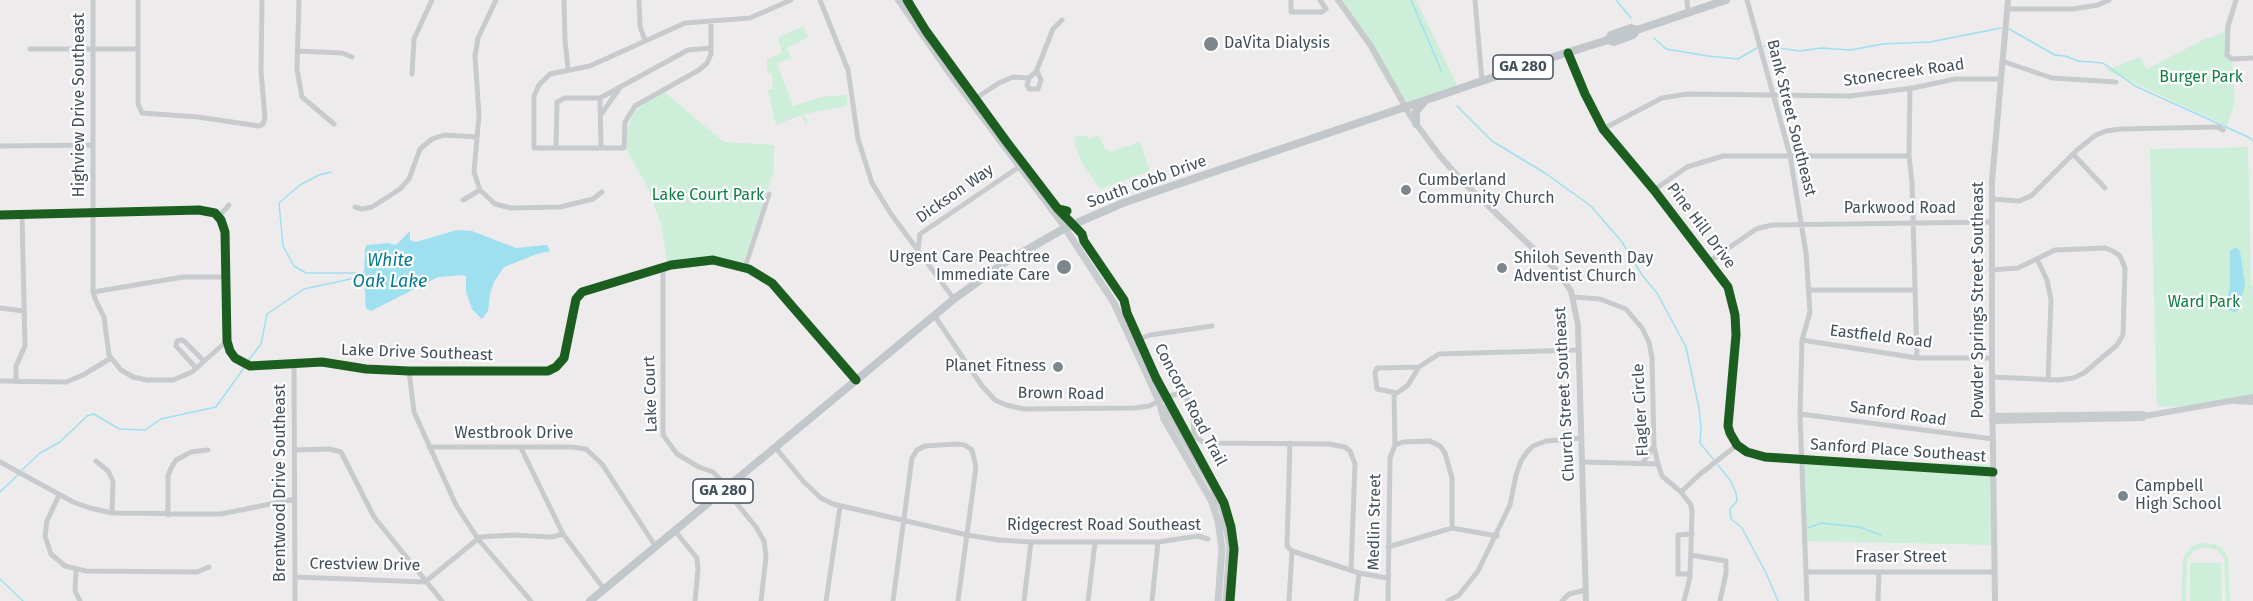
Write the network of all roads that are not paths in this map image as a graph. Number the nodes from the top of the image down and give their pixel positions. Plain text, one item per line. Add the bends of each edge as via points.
1 (93, 0) edge
2 (138, 0) edge
3 (262, 0) edge
4 (299, 0) edge
5 (432, 0) edge
6 (496, 0) edge
7 (564, 0) edge
8 (639, 0) edge
9 (791, 0) edge
10 (820, 0) edge
11 (898, 0) edge
12 (1291, 0) edge
13 (1320, 0) edge
14 (1338, 0) edge
15 (1475, 0) edge
16 (1687, 0) edge
17 (1726, 0) edge
18 (1747, 0) edge
19 (2008, 0) edge
20 (2109, 0) edge
21 (2236, 0) edge
22 (2007, 9) junction
23 (1688, 13) junction
24 (1062, 20) dead end
25 (711, 21) junction
26 (645, 41) junction
27 (711, 48) junction
28 (30, 49) dead end
29 (138, 49) junction
30 (93, 50) junction
31 (298, 51) junction
32 (1568, 53) junction
33 (352, 57) dead end
34 (2253, 58) edge
35 (2002, 61) junction
36 (568, 69) junction
37 (1037, 71) junction
38 (412, 74) dead end
39 (1029, 78) junction
40 (2000, 79) junction
41 (1482, 81) junction
42 (2116, 82) dead end
43 (620, 88) junction
44 (1910, 88) junction
45 (1774, 95) junction
46 (600, 99) junction
47 (1428, 99) junction
48 (970, 102) junction
49 (1405, 107) junction
50 (602, 115) junction
51 (334, 124) dead end
52 (1416, 124) junction
53 (1603, 129) junction
54 (2223, 130) dead end
55 (477, 137) junction
56 (93, 145) junction
57 (0, 146) edge
58 (556, 148) junction
59 (601, 148) junction
60 (2073, 154) junction
61 (1790, 155) junction
62 (1909, 156) junction
63 (1019, 167) junction
64 (2105, 188) dead end
65 (480, 190) junction
66 (1654, 190) junction
67 (602, 192) dead end
68 (769, 194) dead end
69 (1992, 199) junction
70 (463, 200) dead end
71 (229, 205) dead end
72 (355, 207) dead end
73 (93, 211) junction
74 (0, 215) edge
75 (22, 215) junction
76 (219, 216) junction
77 (1913, 222) junction
78 (1992, 222) junction
79 (1802, 223) junction
80 (1065, 228) junction
81 (918, 250) junction
82 (2037, 259) junction
83 (1710, 261) junction
84 (745, 267) junction
85 (663, 268) junction
86 (1991, 270) junction
87 (226, 277) junction
88 (1809, 290) junction
89 (1915, 290) junction
90 (93, 292) junction
91 (1573, 297) junction
92 (954, 299) junction
93 (0, 308) edge
94 (24, 311) junction
95 (934, 315) junction
96 (1212, 326) dead end
97 (1802, 340) junction
98 (226, 341) junction
99 (1132, 342) junction
100 (1578, 350) junction
101 (111, 358) junction
102 (1917, 358) junction
103 (1992, 358) junction
104 (204, 361) junction
105 (294, 364) junction
106 (1419, 367) junction
107 (196, 368) junction
108 (409, 371) junction
109 (1992, 377) junction
110 (856, 380) junction
111 (2048, 380) junction
112 (0, 381) edge
113 (16, 382) junction
114 (1394, 394) junction
115 (2253, 397) edge
116 (2235, 401) junction
117 (2253, 402) edge
118 (1161, 404) junction
119 (1800, 414) junction
120 (1992, 419) junction
121 (1582, 438) junction
122 (1993, 440) junction
123 (1290, 443) junction
124 (1737, 444) junction
125 (1395, 445) junction
126 (1654, 446) junction
127 (429, 447) junction
128 (775, 447) junction
129 (521, 448) junction
130 (208, 450) dead end
131 (295, 450) junction
132 (1800, 458) junction
133 (96, 461) dead end
134 (0, 462) edge
135 (1583, 462) junction
136 (1642, 464) junction
137 (1658, 464) junction
138 (1993, 472) junction
139 (726, 488) junction
140 (1681, 492) junction
141 (59, 495) junction
142 (295, 499) junction
143 (840, 507) junction
144 (112, 513) junction
145 (168, 515) junction
146 (904, 520) junction
147 (1452, 528) junction
148 (675, 531) junction
149 (563, 534) junction
150 (1692, 534) junction
151 (967, 535) junction
152 (1497, 536) junction
153 (478, 538) junction
154 (1208, 538) dead end
155 (1031, 542) junction
156 (1158, 542) junction
157 (1095, 543) junction
158 (656, 546) junction
159 (1388, 547) junction
160 (1292, 551) junction
161 (1691, 555) junction
162 (209, 567) dead end
163 (76, 570) junction
164 (1351, 570) junction
165 (1806, 572) junction
166 (1879, 572) junction
167 (1995, 572) junction
168 (1359, 573) junction
169 (1690, 574) junction
170 (295, 577) junction
171 (1387, 578) junction
172 (425, 582) junction
173 (604, 589) junction
174 (1586, 590) junction
175 (80, 601) edge
176 (295, 601) edge
177 (442, 601) edge
178 (531, 601) edge
179 (590, 601) edge
180 (695, 601) edge
181 (761, 601) edge
182 (826, 601) edge
183 (892, 601) edge
184 (958, 601) edge
185 (1024, 601) edge
186 (1088, 601) edge
187 (1152, 601) edge
188 (1218, 601) edge
189 (1226, 601) edge
190 (1289, 601) edge
191 (1356, 601) edge
192 (1388, 601) edge
193 (1448, 601) edge
194 (1562, 601) edge
195 (1586, 601) edge
196 (1684, 601) edge
197 (1720, 601) edge
198 (1807, 601) edge
199 (1878, 601) edge
200 (1995, 601) edge

1 - 30 street, Highview Drive Southeast
2 - 29 street
3 - 29 street via 265,118 261,126 142,113 138,104
4 - 31 street
5 - 38 street via 414,39
6 - 55 street via 476,47
7 - 36 street
8 - 26 street
9 - 25 street via 750,18
10 - 81 street via 848,70 858,139 870,176 883,202
11 - 48 street
12 - 13 street via 1291,12 1322,12 1326,9
14 - 49 street, Church Street Southeast via 1371,46
15 - 41 street
16 - 23 street
17 - 23 main road, South Cobb Drive / GA 280
18 - 45 street, Bank Street Southeast
19 - 22 street, Powder Springs Street Southeast
20 - 22 street via 2073,9
21 - 34 street via 2228,26 2227,55 2232,59
22 - 35 street, Powder Springs Street Southeast
23 - 32 main road, South Cobb Drive / GA 280 via 1614,42 1608,40
24 - 37 street via 1053,29
25 - 26 street via 685,23
25 - 27 street
26 - 36 street via 590,66
27 - 43 street via 688,50
27 - 59 street via 710,59 703,67 632,109 625,122 624,148
28 - 30 street
29 - 30 street
30 - 56 street, Highview Drive Southeast
31 - 33 street
31 - 51 street via 297,75 302,97
32 - 41 main road, South Cobb Drive / GA 280
32 - 53 street, Pine Hill Drive
35 - 40 street, Powder Springs Street Southeast
35 - 42 street via 2052,78
36 - 58 street via 544,78 534,96 534,148
37 - 39 street
37 - 39 street via 1041,86 1037,90 1028,88
39 - 48 street via 1013,77 999,82
40 - 44 street, Stonecreek Road via 1955,79
40 - 69 street, Powder Springs Street Southeast
41 - 47 main road, South Cobb Drive / GA 280
43 - 46 street
43 - 50 street
44 - 45 street, Stonecreek Road via 1850,96
44 - 62 street
45 - 53 street, Stonecreek Road via 1695,94 1662,98
45 - 61 street, Bank Street Southeast
46 - 50 street
46 - 58 street via 559,100
47 - 49 main road, South Cobb Drive / GA 280
47 - 52 main road via 1416,111
48 - 63 street
49 - 52 street, Church Street Southeast
49 - 80 main road, South Cobb Drive / GA 280 via 1123,202
50 - 59 street
52 - 91 street, Church Street Southeast via 1451,170 1556,270
53 - 66 street, Pine Hill Drive
54 - 60 street via 2111,130 2096,135
55 - 65 street via 474,172
55 - 72 street via 444,135 432,139 420,149 409,179 400,189 372,207
56 - 57 street
56 - 73 street, Highview Drive Southeast
58 - 59 street
60 - 64 street
60 - 69 street via 2025,200
61 - 62 street
61 - 66 street via 1711,158 1688,167
61 - 79 street, Bank Street Southeast
62 - 77 street
63 - 80 street
63 - 81 street, Dickson Way via 920,234
65 - 67 street via 495,204 511,208 553,208 593,199
65 - 70 street
66 - 83 street, Pine Hill Drive
68 - 84 street
69 - 78 street, Powder Springs Street Southeast
71 - 76 street
73 - 75 street
73 - 76 street via 199,210
73 - 90 street, Highview Drive Southeast
74 - 75 street
75 - 94 street
76 - 87 street via 225,232
77 - 78 street, Parkwood Road
77 - 79 street, Parkwood Road
77 - 89 street
78 - 86 street, Powder Springs Street Southeast
79 - 83 street, Parkwood Road via 1763,226
79 - 88 street, Bank Street Southeast
80 - 92 main road, South Cobb Drive / GA 280 via 1004,262
80 - 99 main road via 1112,298
81 - 92 street
82 - 86 street via 2018,268
82 - 111 street via 2051,300
82 - 111 street via 2055,250 2105,248 2120,256 2125,268 2124,331 2120,342 2079,376
83 - 124 street, Pine Hill Drive via 1728,287 1735,315 1735,366 1728,426
84 - 85 street, Lake Drive Southeast via 709,260
84 - 110 street, Lake Drive Southeast via 778,288
85 - 108 street, Lake Drive Southeast via 578,295 564,358 548,371
85 - 139 street, Lake Court via 663,435 677,454 713,472
86 - 103 street, Powder Springs Street Southeast
87 - 90 street via 183,277
87 - 98 street
88 - 89 street
88 - 97 street, Bank Street Southeast via 1810,312
89 - 102 street
90 - 101 street, Highview Drive Southeast via 104,317
91 - 100 street, Church Street Southeast
91 - 126 street, Flagler Circle via 1612,302 1626,309 1642,328 1652,358
92 - 95 main road, South Cobb Drive / GA 280
93 - 94 street
94 - 113 street via 25,345 16,366
95 - 110 main road, South Cobb Drive / GA 280
95 - 118 street, Brown Road via 982,386 994,400 1006,405 1024,409 1135,408
96 - 99 street via 1150,335
97 - 102 street, Eastfield Road
97 - 119 street, Bank Street Southeast
98 - 104 street
98 - 105 street, Lake Drive Southeast via 232,355 244,364
99 - 118 main road
100 - 106 street via 1439,354
100 - 121 street, Church Street Southeast
101 - 107 street via 126,374 147,380 177,379
101 - 113 street via 66,382
102 - 103 street, Eastfield Road
103 - 109 street, Powder Springs Street Southeast
104 - 107 street
104 - 107 street via 184,341 177,341 178,349
105 - 108 street, Lake Drive Southeast via 322,362
105 - 131 street, Brentwood Drive Southeast
106 - 114 street via 1408,385
106 - 114 street via 1377,368 1377,389
108 - 127 street via 414,412
109 - 111 street
109 - 120 street, Powder Springs Street Southeast
110 - 128 main road, South Cobb Drive / GA 280
112 - 113 street
114 - 125 street, Medlin Street
115 - 116 street
116 - 117 street
116 - 120 street via 2143,418
118 - 123 street, Brown Road via 1174,394 1186,398 1192,409 1194,433 1205,443
118 - 188 main road via 1164,419 1211,500 1218,521 1222,549
118 - 189 main road via 1212,486 1223,511 1230,546
119 - 122 street, Sanford Road
119 - 132 street, Bank Street Southeast
120 - 122 street, Powder Springs Street Southeast
121 - 135 street, Church Street Southeast
121 - 152 street via 1546,441 1527,452
122 - 138 street, Powder Springs Street Southeast
123 - 160 street via 1287,546
123 - 164 street via 1338,445 1353,457
124 - 132 street via 1759,457
124 - 140 street
125 - 147 street via 1431,441 1445,453 1452,478
125 - 159 street, Medlin Street via 1390,458
126 - 136 street
126 - 137 street, Flagler Circle
127 - 129 street, Westbrook Drive
127 - 153 street via 456,505
128 - 139 main road, South Cobb Drive / GA 280
128 - 143 street, Ridgecrest Road Southeast via 803,482
129 - 149 street
129 - 158 street, Westbrook Drive via 586,449 602,464
130 - 145 street via 185,455 171,468
131 - 142 street, Brentwood Drive Southeast
131 - 172 street via 342,452 374,517
132 - 138 street, Sanford Place Southeast
132 - 165 street, Bank Street Southeast
133 - 144 street via 113,481
134 - 141 street
135 - 136 street
135 - 174 street, Church Street Southeast
136 - 137 street
137 - 140 street via 1662,476
138 - 167 street, Powder Springs Street Southeast
139 - 148 main road, South Cobb Drive / GA 280
139 - 181 street, Lake Court via 764,541
140 - 150 street via 1691,505
141 - 144 street
141 - 163 street via 47,521 46,541 55,558
142 - 145 street via 221,514
142 - 170 street, Brentwood Drive Southeast
143 - 146 street, Ridgecrest Road Southeast
143 - 182 street
144 - 145 street
146 - 151 street, Ridgecrest Road Southeast
146 - 151 street via 911,463 917,450 929,445 965,445 972,450 976,462
146 - 183 street
147 - 152 street
147 - 159 street
148 - 158 main road, South Cobb Drive / GA 280
148 - 180 street via 697,558
149 - 153 street
149 - 173 street
150 - 161 street
150 - 169 street via 1678,535 1678,574
151 - 155 street, Ridgecrest Road Southeast
151 - 184 street
152 - 193 street via 1467,586
153 - 172 street, Crestview Drive
153 - 178 street
154 - 156 street, Ridgecrest Road Southeast
155 - 157 street, Ridgecrest Road Southeast
155 - 185 street
156 - 157 street, Ridgecrest Road Southeast
156 - 187 street
157 - 186 street
158 - 173 main road, South Cobb Drive / GA 280
159 - 171 street, Medlin Street
160 - 164 street
160 - 190 street
161 - 169 street
161 - 197 street via 1726,561
162 - 163 street via 197,572
163 - 175 street via 75,591
164 - 168 street
165 - 166 street, Fraser Street
165 - 198 street, Bank Street Southeast
166 - 167 street, Fraser Street
166 - 199 street
167 - 200 street, Powder Springs Street Southeast
168 - 171 street
168 - 191 street
169 - 196 street
170 - 172 street, Crestview Drive
170 - 176 street, Brentwood Drive Southeast
171 - 192 street, Medlin Street
172 - 177 street
173 - 179 main road, South Cobb Drive / GA 280
174 - 194 street via 1569,594
174 - 195 street, Church Street Southeast

